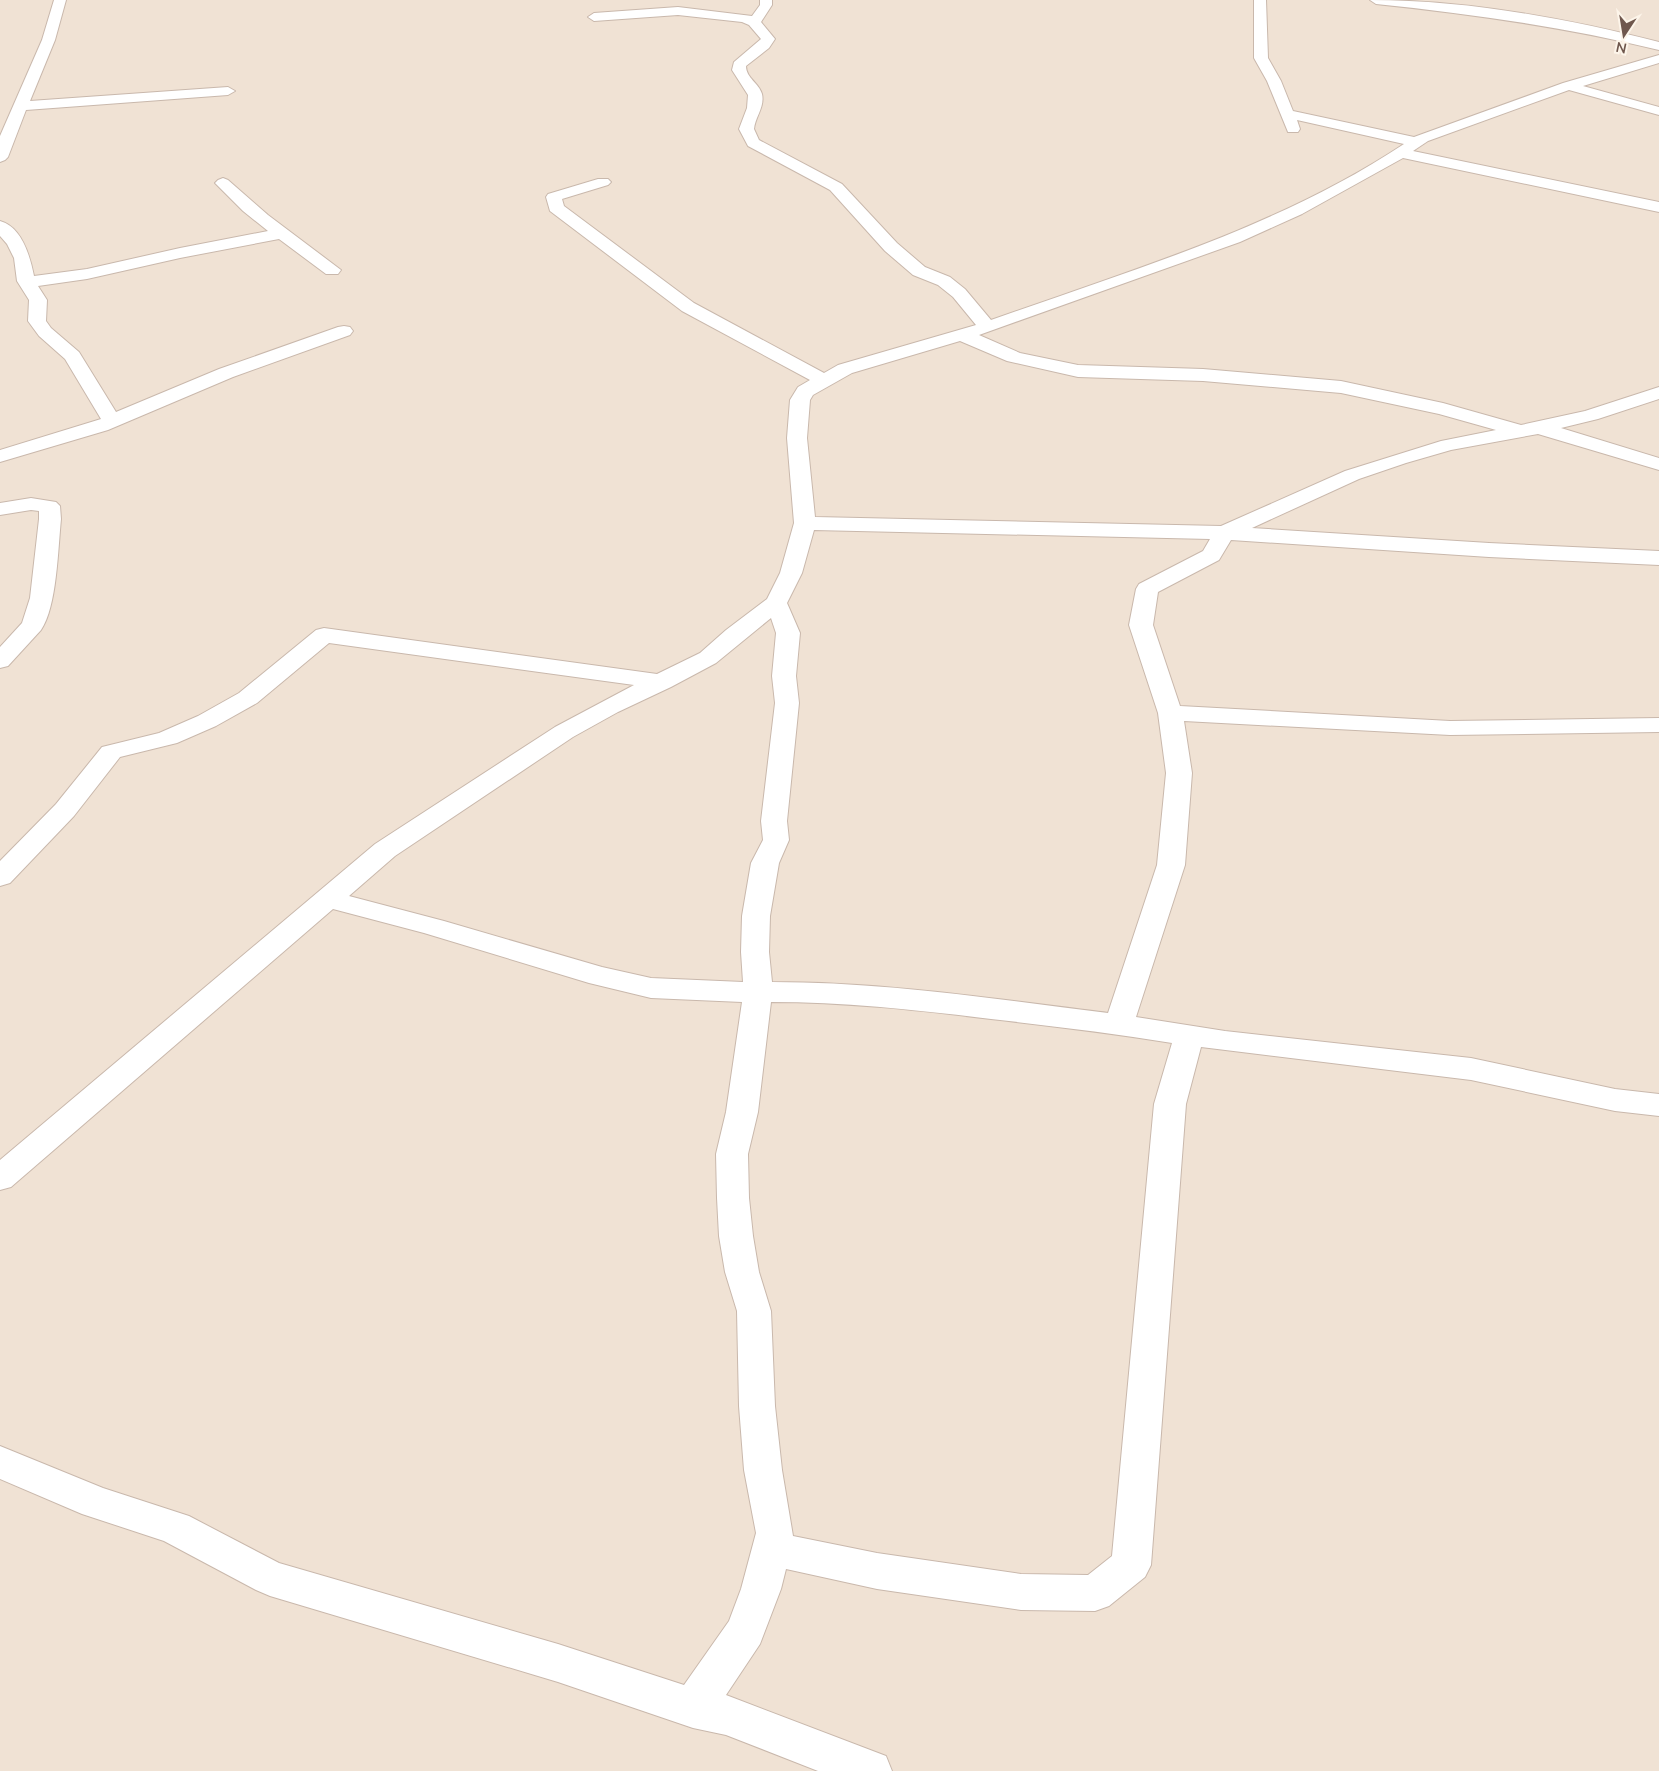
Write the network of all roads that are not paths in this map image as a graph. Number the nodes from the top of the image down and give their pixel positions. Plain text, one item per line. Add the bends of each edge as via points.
1 (60, 0) edge
2 (766, 0) edge
3 (1260, 0) edge
4 (1376, 0) edge
5 (594, 17) dead end
6 (754, 22) junction
7 (1659, 46) edge
8 (1659, 59) edge
9 (1568, 86) junction
10 (228, 91) dead end
11 (19, 106) junction
12 (1659, 111) edge
13 (1288, 114) junction
14 (5, 126) edge
15 (1293, 129) dead end
16 (1408, 148) junction
17 (0, 157) edge
18 (603, 182) dead end
19 (222, 183) dead end
20 (1659, 207) edge
21 (0, 226) edge
22 (279, 234) junction
23 (332, 270) dead end
24 (26, 281) junction
25 (988, 327) junction
26 (344, 331) dead end
27 (962, 335) junction
28 (824, 380) junction
29 (1659, 393) edge
30 (112, 421) junction
31 (1529, 429) junction
32 (0, 456) edge
33 (1659, 464) edge
34 (0, 509) edge
35 (805, 523) junction
36 (1224, 533) junction
37 (1659, 558) edge
38 (776, 603) junction
39 (0, 661) edge
40 (663, 682) junction
41 (1170, 713) junction
42 (1659, 725) edge
43 (0, 876) edge
44 (328, 899) junction
45 (758, 992) junction
46 (1119, 1024) junction
47 (1189, 1036) junction
48 (1659, 1105) edge
49 (0, 1178) edge
50 (0, 1462) edge
51 (771, 1549) junction
52 (692, 1708) junction
53 (871, 1771) edge

1 - 11 street via 53,27
2 - 6 street
3 - 13 street via 1261,58
4 - 7 street via 1481,11
5 - 6 street via 678,11 745,18
6 - 25 street via 768,39 738,68 756,97 746,134 753,143 836,187 891,247 919,271 944,281 959,293
8 - 9 street
9 - 12 street
9 - 16 street via 1423,138
10 - 11 street
11 - 14 street
13 - 15 street
13 - 16 street
14 - 17 street
16 - 20 street
16 - 25 street via 1296,211 1234,238
18 - 28 street via 554,197 556,208 688,307
19 - 22 street
21 - 24 street via 15,242
22 - 23 street
22 - 24 street via 73,277
24 - 30 street via 38,300 37,321 72,356
25 - 27 street
26 - 30 street via 226,373
27 - 28 street via 845,369
27 - 31 street via 1014,357 1078,370 1342,387
28 - 35 street via 805,391 800,400 797,438
29 - 31 street via 1591,415
30 - 32 street
31 - 33 street
31 - 36 street via 1398,458 1352,475
34 - 39 street via 31,504 49,506 50,519 41,598 33,625
35 - 36 street
35 - 38 street via 791,573
36 - 37 street
36 - 41 street via 1211,556 1147,589 1141,625
38 - 40 street via 708,658
38 - 45 street via 788,633 784,676 787,703 774,821 776,840 765,863 756,916
40 - 43 street via 324,635 248,698 168,738 111,752 65,810
40 - 44 street via 564,732 385,850
41 - 42 street via 1450,728
41 - 46 street via 1179,773 1171,865
44 - 45 street via 651,988
44 - 49 street
45 - 46 street via 812,992 916,1000
45 - 51 street via 742,1112 732,1154 733,1198 742,1272 754,1311 763,1470 775,1533
46 - 47 street
47 - 48 street via 1470,1068 1615,1100
47 - 51 street via 1170,1104 1131,1565 1095,1593 1021,1592 877,1571
50 - 52 street via 95,1502 175,1528 270,1578 558,1663
51 - 52 street via 746,1630
52 - 53 street via 726,1715

